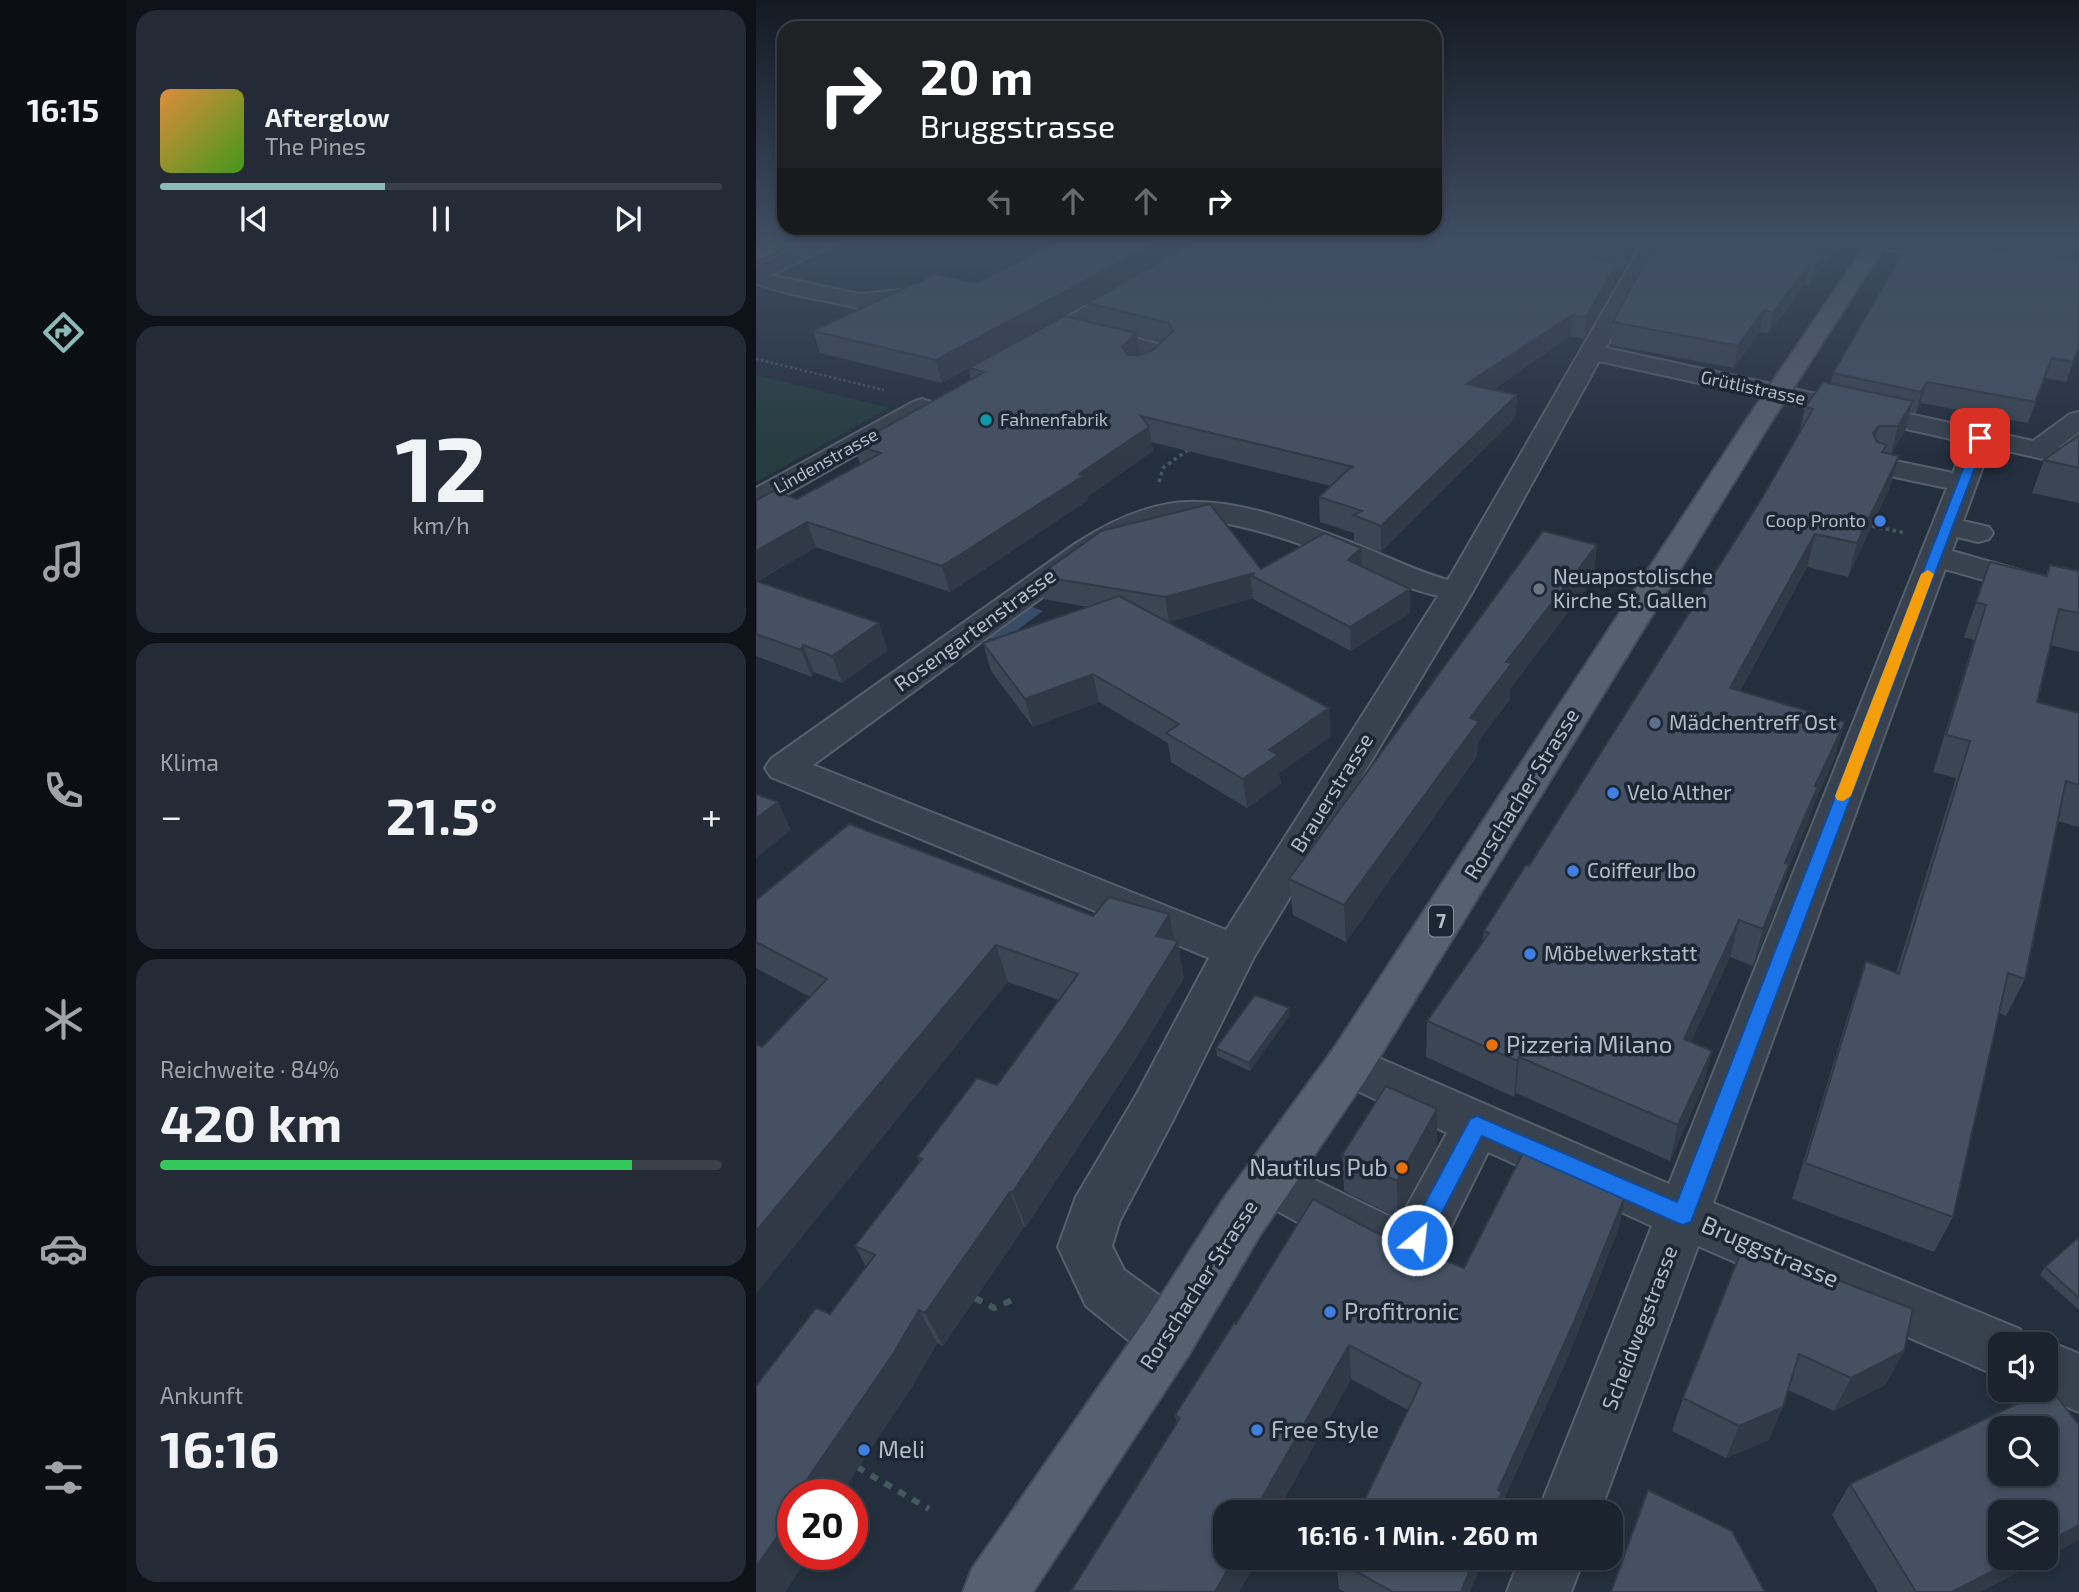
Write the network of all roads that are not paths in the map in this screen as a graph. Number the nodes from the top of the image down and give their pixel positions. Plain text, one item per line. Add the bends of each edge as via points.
1 (1095, 311) edge
2 (1606, 311) edge
3 (1832, 311) edge
4 (1065, 328) junction
5 (1592, 352) junction
6 (1017, 355) edge
7 (1140, 370) edge
8 (1777, 394) junction
9 (944, 395) edge
10 (2079, 420) edge
11 (1980, 438) junction
12 (2037, 450) junction
13 (2079, 459) edge
14 (1881, 466) edge
15 (1963, 482) junction
16 (756, 500) edge
17 (1943, 537) junction
18 (1457, 591) junction
19 (2079, 597) edge
20 (770, 762) edge
21 (1235, 951) junction
22 (1349, 1065) junction
23 (1477, 1125) junction
24 (1268, 1180) junction
25 (1683, 1215) junction
26 (1168, 1336) junction
27 (1988, 1344) edge
28 (2058, 1374) edge
29 (2079, 1383) edge
30 (1574, 1500) edge
31 (1547, 1570) edge
32 (995, 1592) edge
33 (1539, 1592) edge

1 - 4 street
2 - 5 street, Brauerstrasse
3 - 8 main road, Rorschacher Strasse / 7
4 - 6 street
4 - 7 street via 1162,352
5 - 8 street, Grütlistrasse
5 - 18 street, Brauerstrasse
8 - 11 street, Grütlistrasse
8 - 22 main road, Rorschacher Strasse / 7
9 - 16 street, Lindenstrasse
10 - 12 street
11 - 12 street, Grütlistrasse
11 - 15 street, Scheidwegstrasse
12 - 13 street, Grütlistrasse
14 - 15 street
15 - 17 street, Scheidwegstrasse
17 - 19 street
17 - 25 street, Scheidwegstrasse
18 - 20 street, Rosengartenstrasse via 1432,587 1340,548 1228,515 1180,510 1135,522 1086,550
18 - 21 street, Brauerstrasse
20 - 21 street, Rosengartenstrasse via 878,823
21 - 26 street, Brauerstrasse via 1095,1214 1085,1247 1105,1288
22 - 23 street, Bruggstrasse
22 - 24 main road, Rorschacher Strasse / 7
23 - 24 street via 1417,1240 1395,1247
23 - 25 street, Bruggstrasse
24 - 26 main road, Rorschacher Strasse / 7
25 - 27 street, Bruggstrasse
25 - 30 street, Scheidwegstrasse
26 - 32 main road, Rorschacher Strasse / 7
28 - 29 street
31 - 33 street

